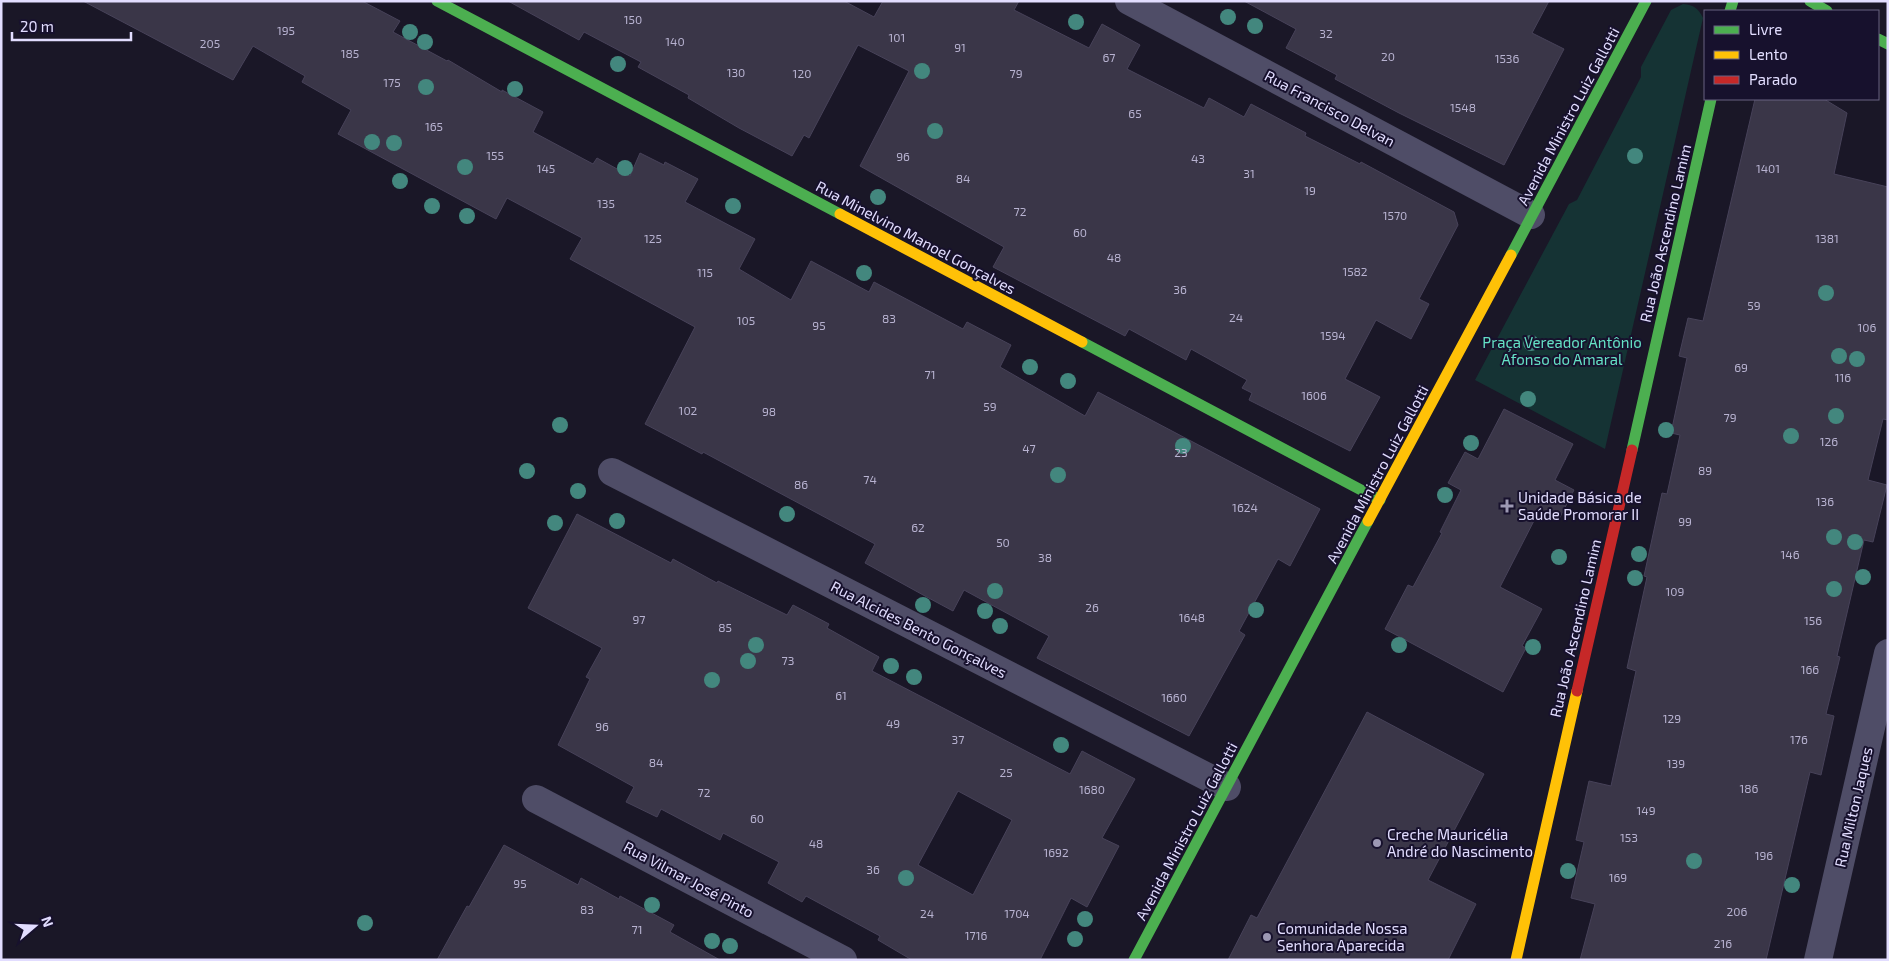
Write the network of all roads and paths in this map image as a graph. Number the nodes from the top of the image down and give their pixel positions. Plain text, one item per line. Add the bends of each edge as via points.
1 (437, 1) edge
2 (1129, 1) edge
3 (1646, 1) edge
4 (1810, 1) edge
5 (1825, 10) edge
6 (1711, 100) edge
7 (1531, 215) junction
8 (612, 472) dead end
9 (1380, 500) junction
10 (1888, 653) edge
11 (1227, 787) junction
12 (536, 799) dead end
13 (843, 960) edge
14 (1134, 960) edge
15 (1516, 960) edge
16 (1818, 960) edge

1 - 9 street, Rua Minelvino Manoel Gonçalves
2 - 7 street, Rua Francisco Delvan
3 - 7 street, Avenida Ministro Luiz Gallotti
4 - 5 street
6 - 15 street, Rua João Ascendino Lamim
7 - 9 street, Avenida Ministro Luiz Gallotti
8 - 11 street, Rua Alcides Bento Gonçalves
9 - 11 street, Avenida Ministro Luiz Gallotti
10 - 16 street, Rua Milton Jaques
11 - 14 street, Avenida Ministro Luiz Gallotti
12 - 13 street, Rua Vilmar José Pinto

